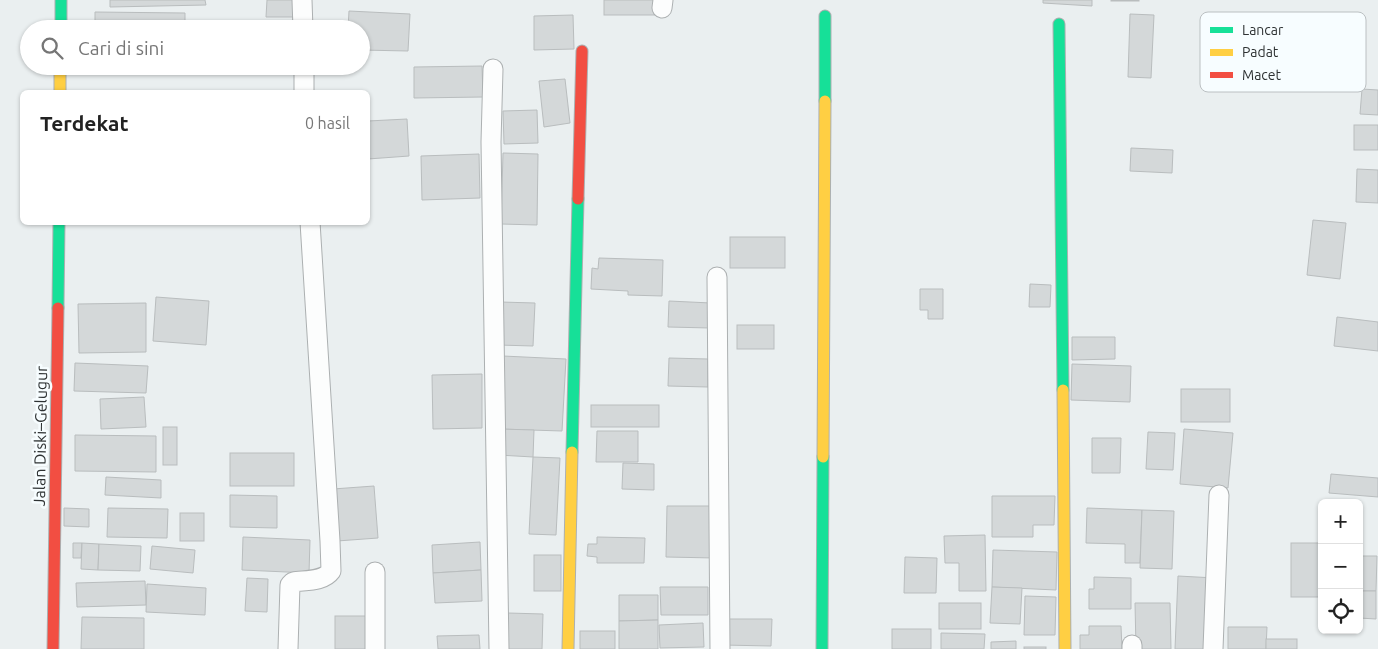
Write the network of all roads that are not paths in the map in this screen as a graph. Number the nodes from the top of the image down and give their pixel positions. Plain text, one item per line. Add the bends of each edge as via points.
1 (61, 0) edge
2 (302, 0) edge
3 (825, 16) dead end
4 (61, 20) edge
5 (303, 20) edge
6 (1059, 24) dead end
7 (582, 51) dead end
8 (493, 70) dead end
9 (60, 75) edge
10 (304, 75) edge
11 (60, 90) edge
12 (304, 90) edge
13 (59, 225) edge
14 (310, 225) edge
15 (717, 278) dead end
16 (1219, 495) dead end
17 (375, 572) dead end
18 (53, 649) edge
19 (288, 649) edge
20 (375, 649) edge
21 (498, 649) edge
22 (568, 649) edge
23 (720, 649) edge
24 (822, 649) edge
25 (1065, 649) edge
26 (1213, 649) edge

1 - 4 street
2 - 5 street
3 - 24 street
6 - 25 street
7 - 22 street
8 - 21 street via 491,142
9 - 11 street
10 - 12 street
13 - 18 street, Jalan Diski–Gelugur
14 - 19 street via 330,571 323,578 290,585
15 - 23 street
16 - 26 street
17 - 20 street

